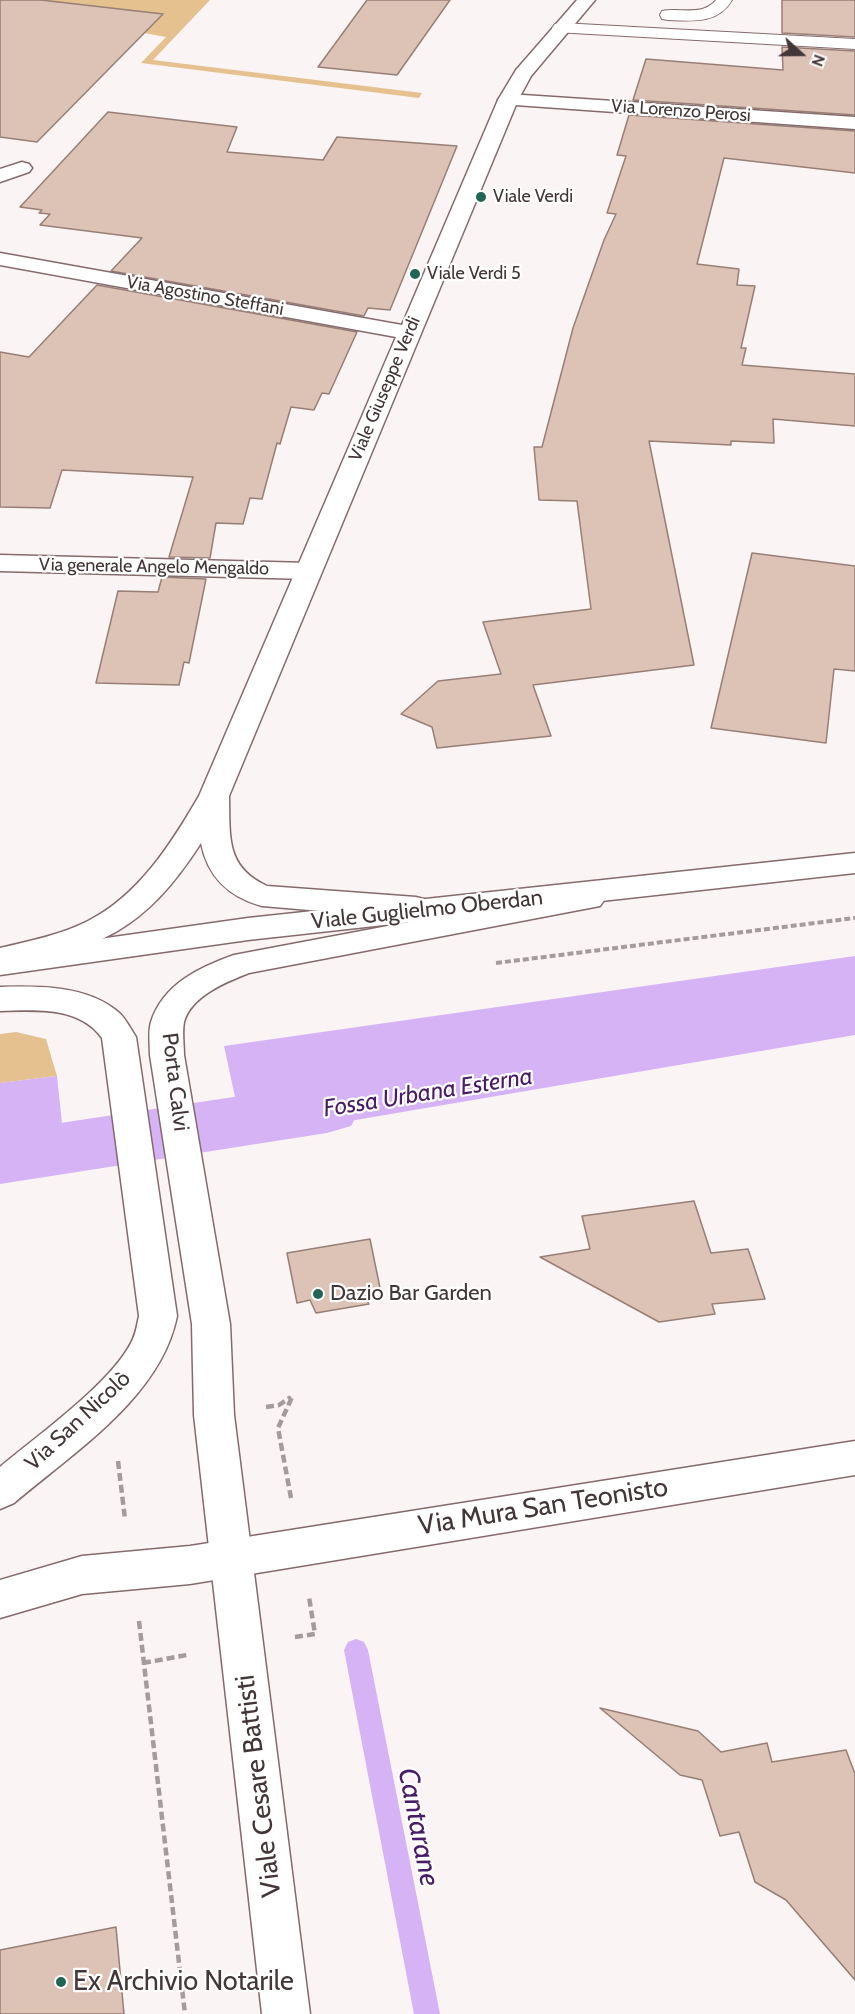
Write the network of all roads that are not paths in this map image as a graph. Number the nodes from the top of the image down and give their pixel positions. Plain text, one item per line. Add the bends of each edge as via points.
1 (724, 0) edge
2 (580, 14) edge
3 (653, 14) dead end
4 (855, 44) edge
5 (508, 100) junction
6 (855, 123) edge
7 (21, 168) dead end
8 (0, 176) edge
9 (0, 259) edge
10 (409, 333) junction
11 (0, 563) edge
12 (309, 570) junction
13 (214, 796) junction
14 (855, 863) edge
15 (664, 885) junction
16 (429, 909) junction
17 (0, 959) edge
18 (0, 964) edge
19 (0, 999) edge
20 (855, 1458) edge
21 (0, 1491) edge
22 (232, 1559) junction
23 (0, 1599) edge
24 (286, 2014) edge

1 - 3 lane via 712,14
2 - 4 lane
2 - 5 street, Viale Giuseppe Verdi via 523,74
5 - 6 street, Via Lorenzo Perosi
5 - 10 street, Viale Giuseppe Verdi
7 - 8 street
9 - 10 street, Via Agostino Steffani
10 - 12 street, Viale Giuseppe Verdi
11 - 12 street, Via generale Angelo Mengaldo
12 - 13 street, Viale Giuseppe Verdi
13 - 16 street, Viale Giuseppe Verdi via 220,863 227,875 250,892
13 - 17 street, Viale Giuseppe Verdi via 169,869 109,923 77,939
14 - 15 street, Viale Guglielmo Oberdan
15 - 16 street, Viale Guglielmo Oberdan
15 - 22 street, Porta Calvi via 245,963 200,983 174,1006 167,1022 167,1054 211,1324 214,1415
16 - 18 street, Viale Guglielmo Oberdan via 248,928
19 - 21 street, Via San Nicolò via 40,998 72,1003 106,1020 119,1037 158,1316 146,1353 130,1377
20 - 22 street, Via Mura San Teonisto
22 - 23 street via 82,1575
22 - 24 street, Viale Cesare Battisti

